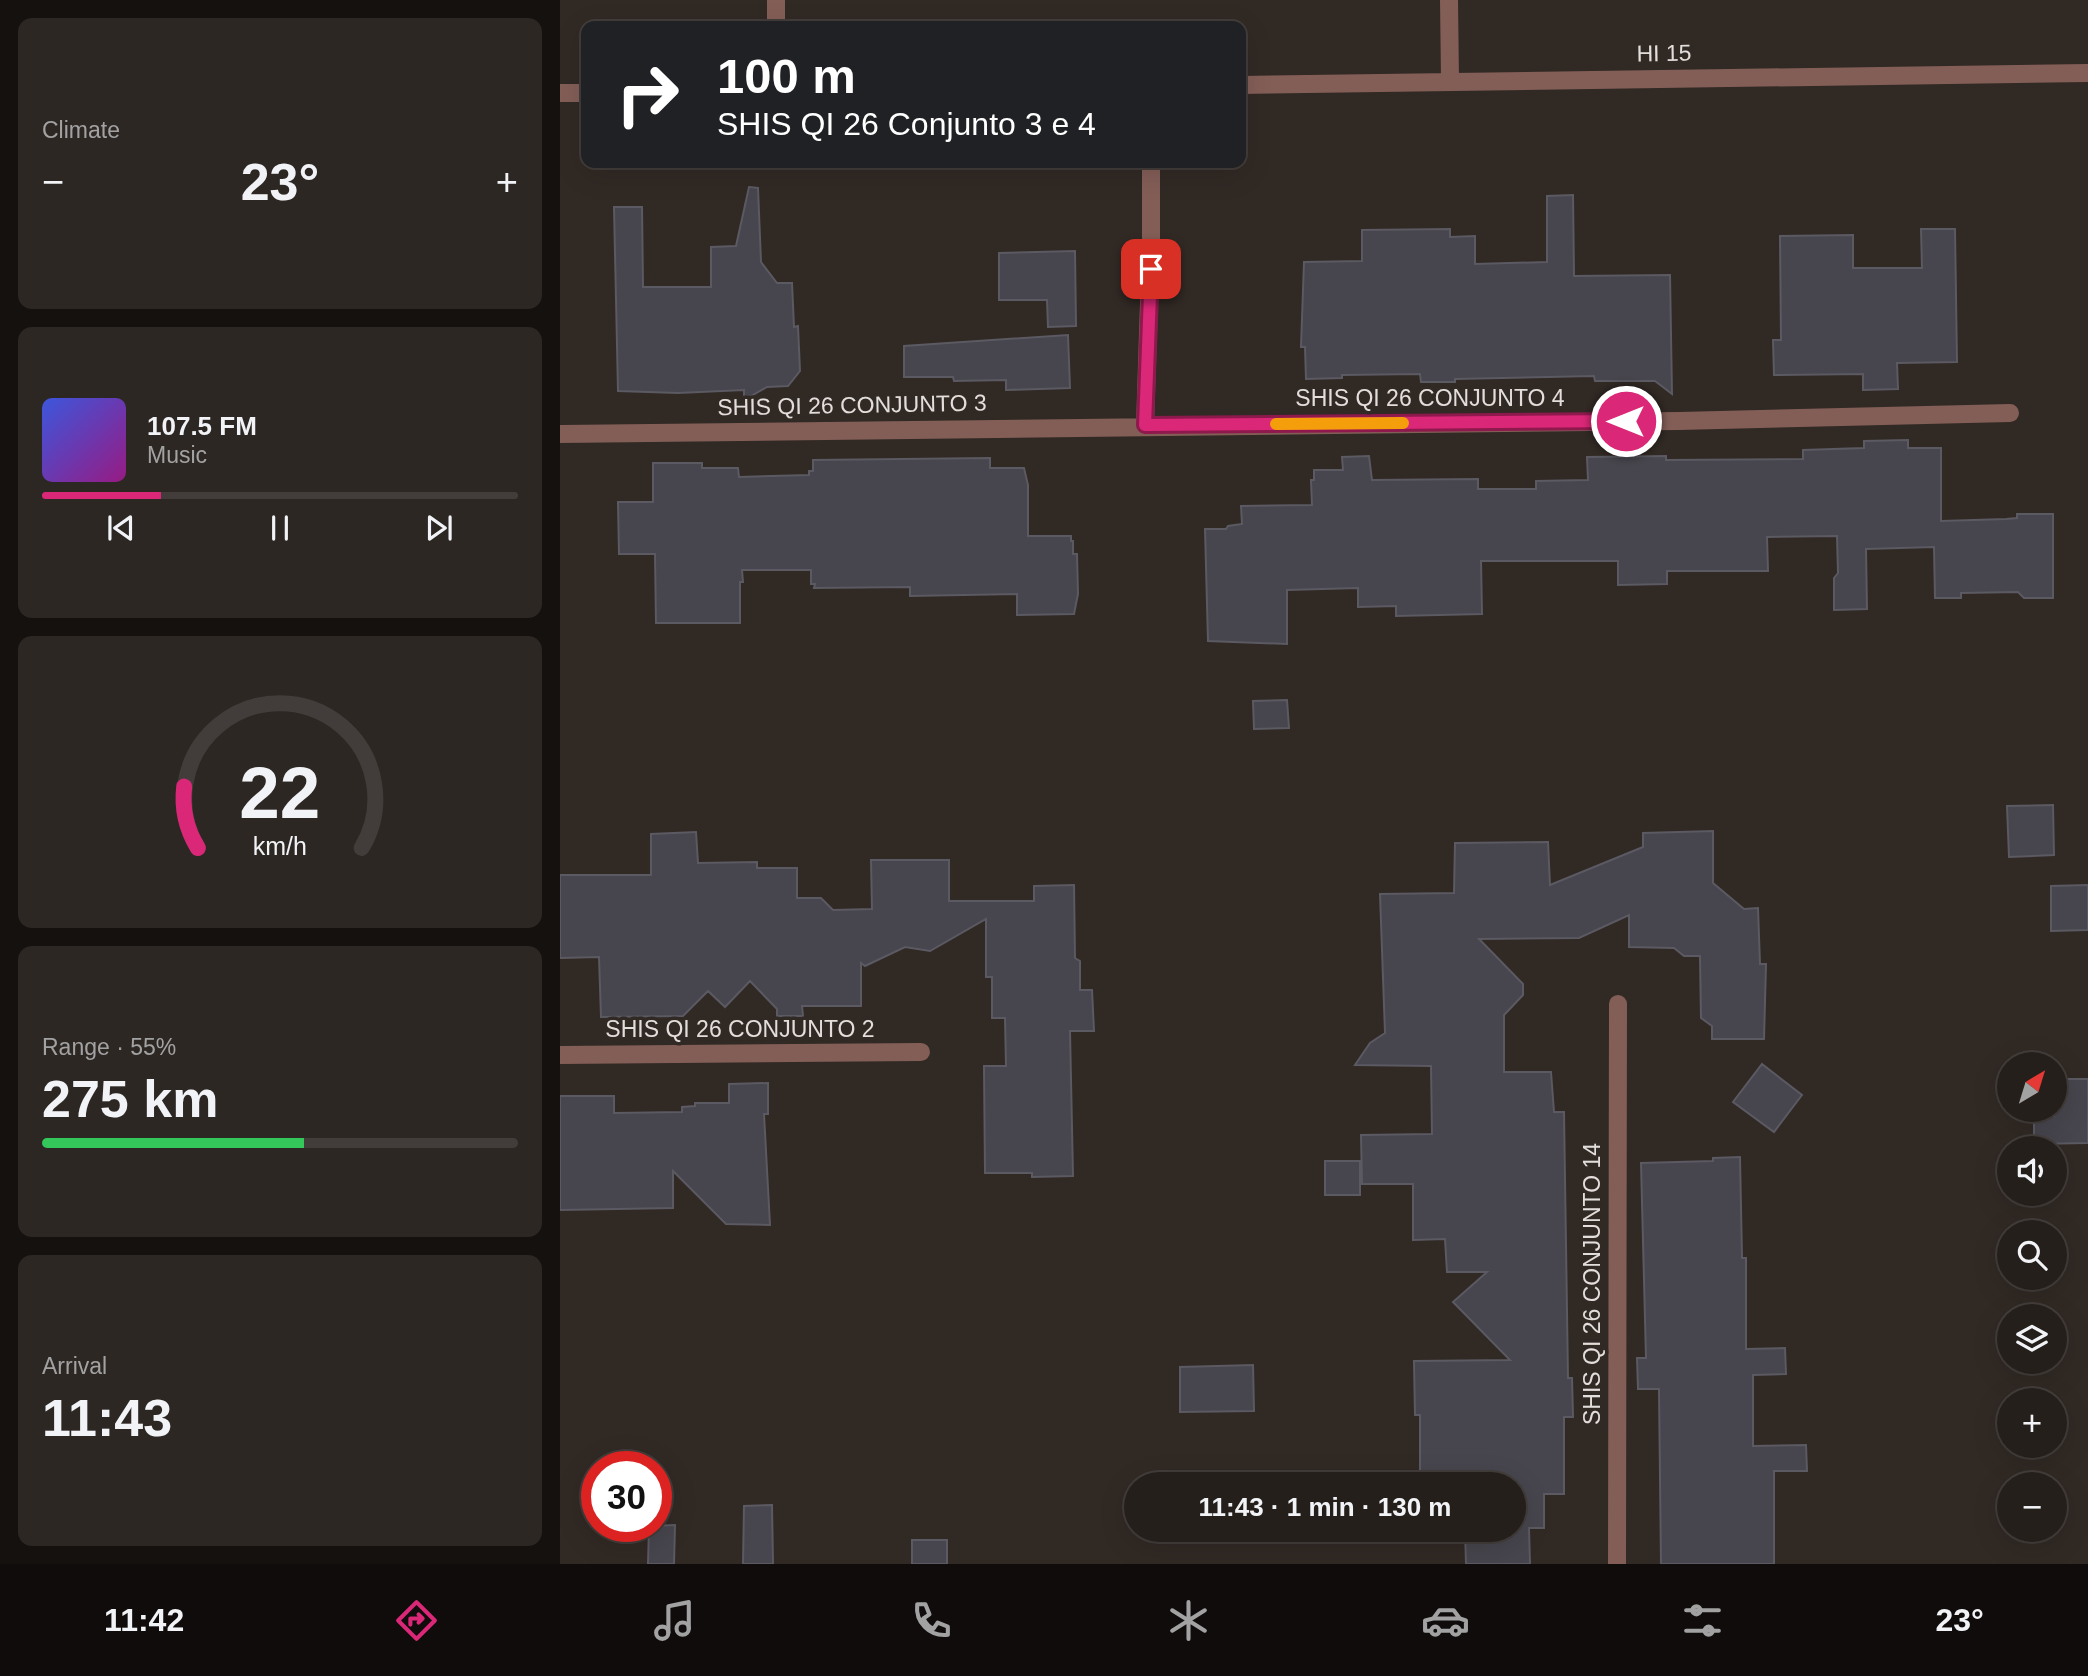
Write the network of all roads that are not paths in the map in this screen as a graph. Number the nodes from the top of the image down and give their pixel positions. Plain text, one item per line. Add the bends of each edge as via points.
1 (776, 0) edge
2 (1449, 0) edge
3 (776, 21) edge
4 (2088, 74) edge
5 (1450, 80) junction
6 (1246, 85) edge
7 (560, 93) edge
8 (581, 93) edge
9 (1151, 168) edge
10 (2010, 413) dead end
11 (1145, 425) junction
12 (560, 434) edge
13 (1618, 1004) dead end
14 (921, 1052) dead end
15 (560, 1055) edge
16 (1617, 1564) edge

1 - 3 street
2 - 5 street
4 - 5 street, HI 15
5 - 6 street, HI 15
7 - 8 street
9 - 11 street
10 - 11 street, SHIS QI 26 CONJUNTO 4
11 - 12 street, SHIS QI 26 CONJUNTO 3
13 - 16 street, SHIS QI 26 CONJUNTO 14
14 - 15 street, SHIS QI 26 CONJUNTO 2

